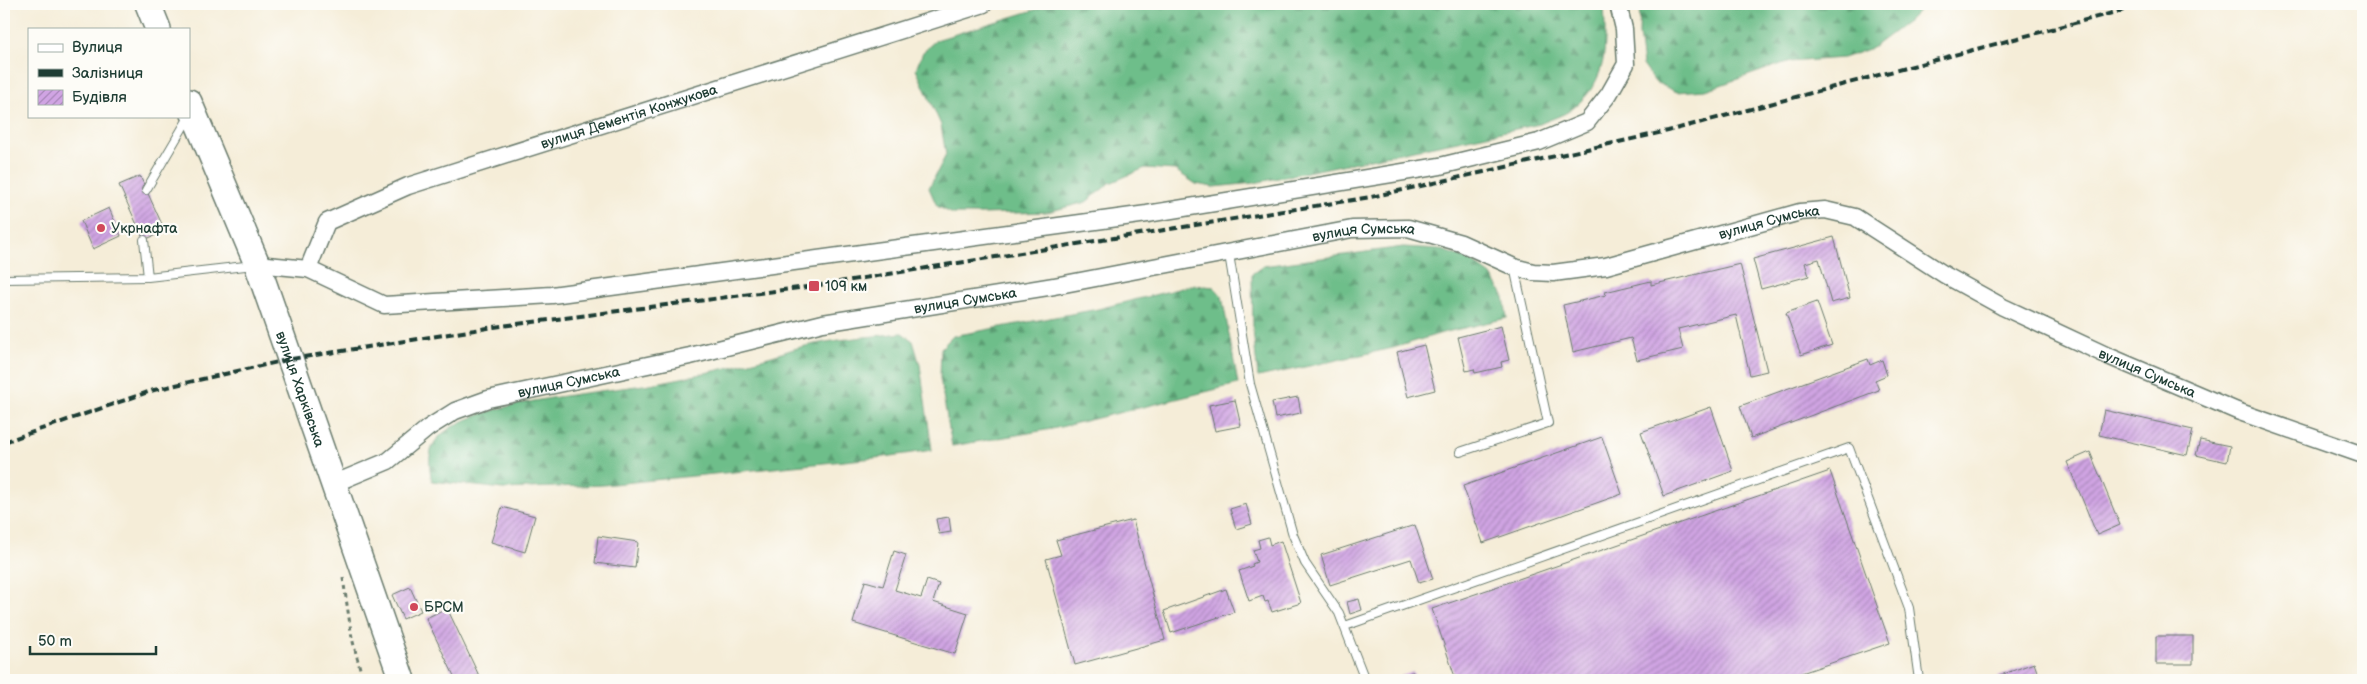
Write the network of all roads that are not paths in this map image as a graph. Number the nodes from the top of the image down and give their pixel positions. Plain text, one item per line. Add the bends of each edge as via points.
1 (148, 4) edge
2 (984, 4) edge
3 (1618, 4) edge
4 (158, 28) edge
5 (191, 106) edge
6 (185, 118) edge
7 (146, 190) dead end
8 (144, 240) dead end
9 (1229, 254) junction
10 (257, 264) junction
11 (1514, 267) junction
12 (308, 269) junction
13 (148, 276) junction
14 (4, 279) edge
15 (1460, 452) dead end
16 (2363, 455) edge
17 (333, 484) junction
18 (1345, 626) junction
19 (402, 680) edge
20 (1365, 680) edge
21 (1919, 680) edge

1 - 4 main road
2 - 12 street, вулиця Дементія Конжукова via 408,186 327,222
3 - 12 street via 1624,29 1626,64 1609,94 1587,122 1539,142 1440,166 1147,214 552,295 384,305
5 - 10 main road, вулиця Харківська
6 - 7 lane
8 - 13 lane
9 - 11 street, вулиця Сумська via 1352,229 1408,228 1461,243
9 - 17 street, вулиця Сумська via 1054,286 823,322 690,356 488,399 455,412 428,428 388,461
9 - 18 lane via 1250,384 1293,536 1305,563
10 - 12 street
10 - 13 lane
10 - 17 main road, вулиця Харківська
11 - 15 lane via 1548,423
11 - 16 street, вулиця Сумська via 1553,273 1606,266 1800,212 1825,210 1855,216 1944,275 2003,307 2237,411
13 - 14 lane
17 - 19 main road, вулиця Харківська
18 - 20 lane
18 - 21 lane via 1849,448 1910,608

